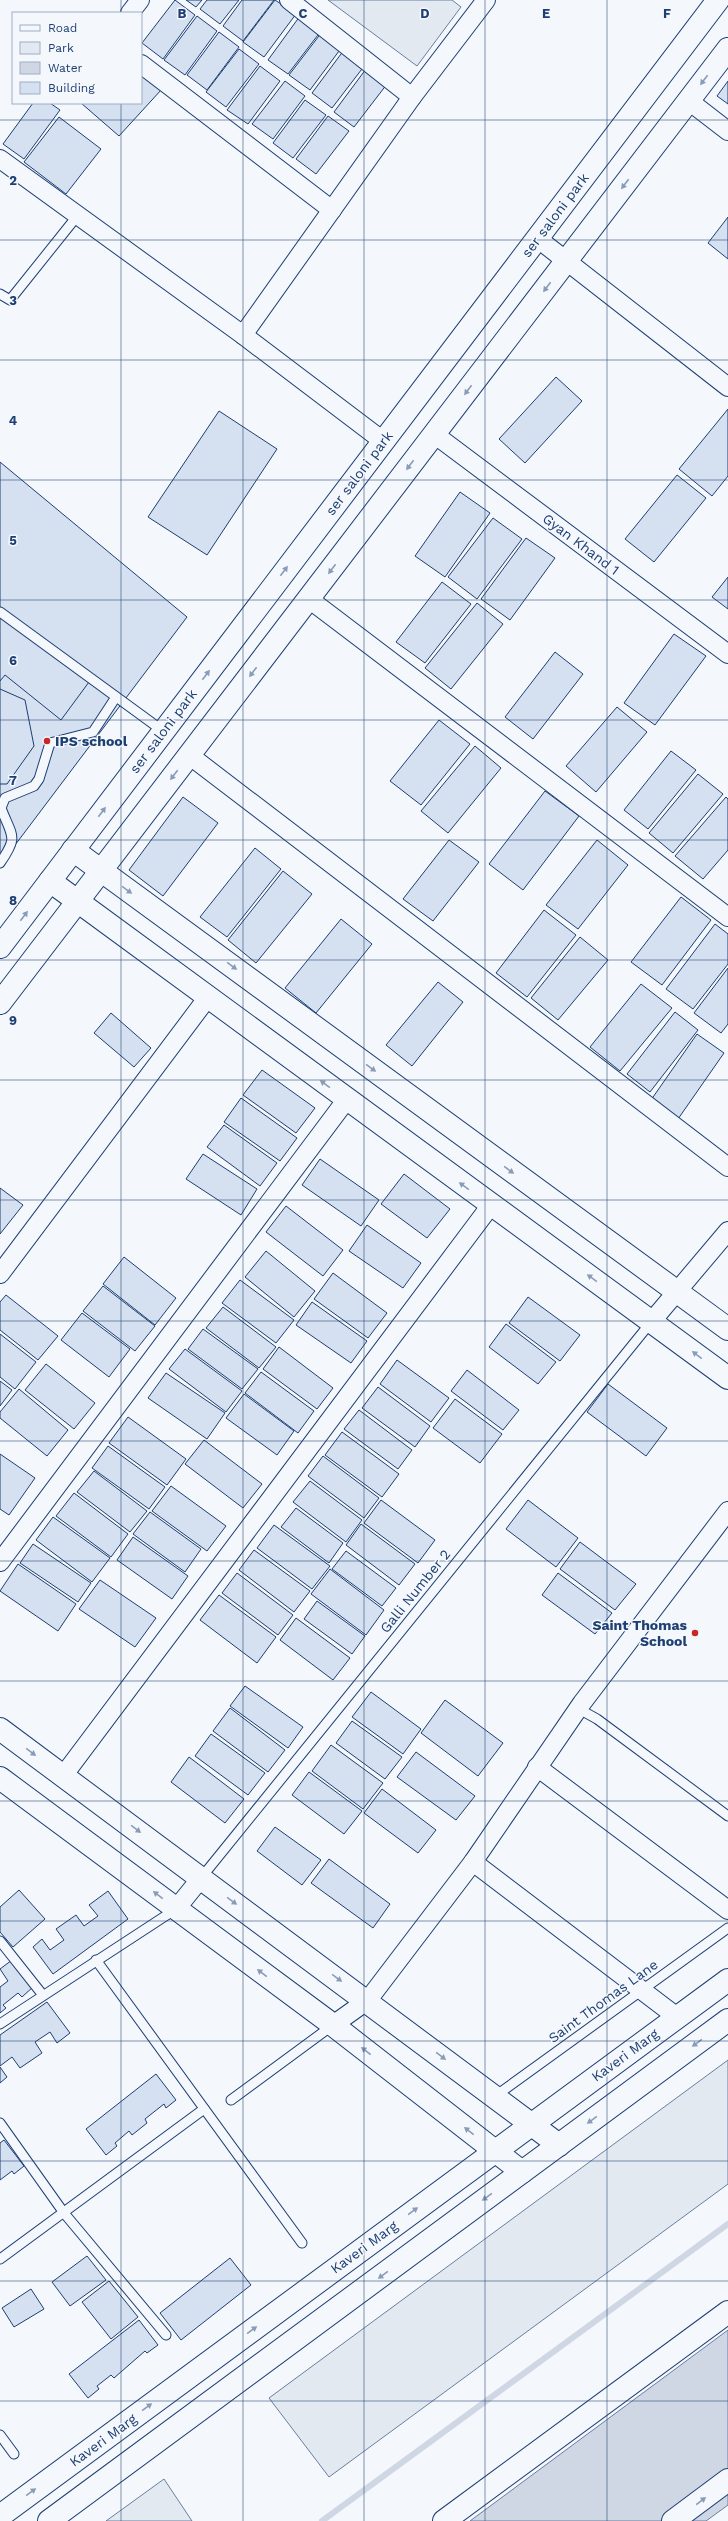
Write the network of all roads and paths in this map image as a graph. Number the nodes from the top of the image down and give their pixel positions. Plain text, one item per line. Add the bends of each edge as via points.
1 (140, 0) edge
2 (289, 0) edge
3 (486, 0) edge
4 (718, 0) edge
5 (131, 12) edge
6 (728, 49) edge
7 (142, 65) edge
8 (412, 97) junction
9 (689, 101) junction
10 (728, 131) edge
11 (2, 164) edge
12 (332, 210) junction
13 (78, 215) junction
14 (537, 238) junction
15 (566, 261) junction
16 (0, 294) edge
17 (243, 335) junction
18 (728, 387) edge
19 (434, 434) junction
20 (383, 441) junction
21 (309, 599) junction
22 (0, 612) edge
23 (728, 654) edge
24 (116, 697) junction
25 (164, 731) junction
26 (189, 755) junction
27 (73, 850) junction
28 (0, 863) edge
29 (101, 870) junction
30 (50, 881) junction
31 (78, 901) junction
32 (728, 917) edge
33 (3, 935) edge
34 (208, 997) junction
35 (0, 1003) edge
36 (347, 1099) junction
37 (728, 1167) edge
38 (491, 1205) junction
39 (728, 1231) edge
40 (0, 1274) edge
41 (677, 1293) junction
42 (652, 1321) junction
43 (728, 1329) edge
44 (728, 1378) edge
45 (728, 1512) edge
46 (0, 1562) edge
47 (579, 1709) junction
48 (0, 1729) edge
49 (537, 1766) junction
50 (63, 1776) junction
51 (0, 1778) edge
52 (728, 1816) edge
53 (473, 1862) junction
54 (200, 1878) junction
55 (176, 1909) junction
56 (728, 1910) edge
57 (728, 1928) edge
58 (0, 1941) edge
59 (96, 1960) junction
60 (728, 1980) edge
61 (642, 1990) junction
62 (42, 1994) junction
63 (368, 2000) junction
64 (677, 2017) junction
65 (728, 2020) edge
66 (0, 2024) edge
67 (333, 2025) junction
68 (494, 2097) junction
69 (231, 2100) dead end
70 (204, 2109) junction
71 (0, 2123) edge
72 (531, 2124) junction
73 (559, 2145) junction
74 (495, 2151) junction
75 (522, 2172) junction
76 (64, 2213) junction
77 (302, 2243) dead end
78 (0, 2259) edge
79 (728, 2312) edge
80 (166, 2335) dead end
81 (0, 2436) edge
82 (14, 2454) dead end
83 (728, 2480) edge
84 (0, 2516) edge
85 (49, 2521) edge
86 (444, 2521) edge
87 (673, 2521) edge

1 - 5 street
2 - 8 street
3 - 8 street
4 - 14 main road, ser saloni park
6 -> 9 main road
7 - 12 street
8 - 12 street
9 - 10 street
9 -> 15 main road
11 - 13 street
12 - 17 street
13 - 16 lane via 10,300
13 - 17 street
14 - 15 street
14 - 20 main road, ser saloni park
15 - 18 street
15 -> 19 main road
17 - 20 street
19 -> 21 main road
19 - 23 street, Gyan Khand 1
25 -> 20 main road, ser saloni park
21 -> 26 main road
21 - 32 street
22 - 24 lane
24 - 25 lane
24 - 28 lane via 92,732 50,742 39,779 34,786 5,798 1,808 14,840
27 -> 25 main road, ser saloni park
26 -> 29 main road
26 - 37 street
27 - 29 main road
27 - 30 main road, ser saloni park
29 - 31 main road
29 -> 41 main road
30 - 31 main road
33 -> 30 main road, ser saloni park
31 - 34 main road
31 - 35 main road
36 -> 34 main road
34 - 40 street
38 -> 36 main road
36 - 46 street
42 -> 38 main road
38 - 50 street
39 - 41 street
41 - 42 street
41 - 43 main road
44 -> 42 main road
42 - 54 lane, Galli Number 2
45 - 47 street
47 - 49 street
47 - 52 lane via 597,1719
48 -> 50 main road
49 - 53 street
49 - 56 street
50 -> 54 main road
55 -> 51 main road
53 - 61 street
53 - 63 street
54 - 55 street
54 -> 63 main road
55 - 59 lane
67 -> 55 main road
57 - 61 lane, Saint Thomas Lane
58 - 62 lane
59 - 62 lane
59 - 70 lane
60 - 64 main road, Kaveri Marg
61 - 64 street
61 - 68 lane, Saint Thomas Lane
62 - 66 lane
63 - 67 street
63 -> 68 main road
64 - 72 main road, Kaveri Marg
65 -> 73 main road
67 - 69 lane
74 -> 67 main road
68 - 72 main road
70 - 76 lane
70 - 77 lane
71 - 76 lane
72 - 73 main road
72 - 74 main road, Kaveri Marg
73 - 75 main road
74 - 75 main road
84 -> 74 main road, Kaveri Marg
75 -> 85 main road
76 - 78 lane
76 - 80 lane
79 - 86 main road
81 - 82 lane
87 -> 83 main road

